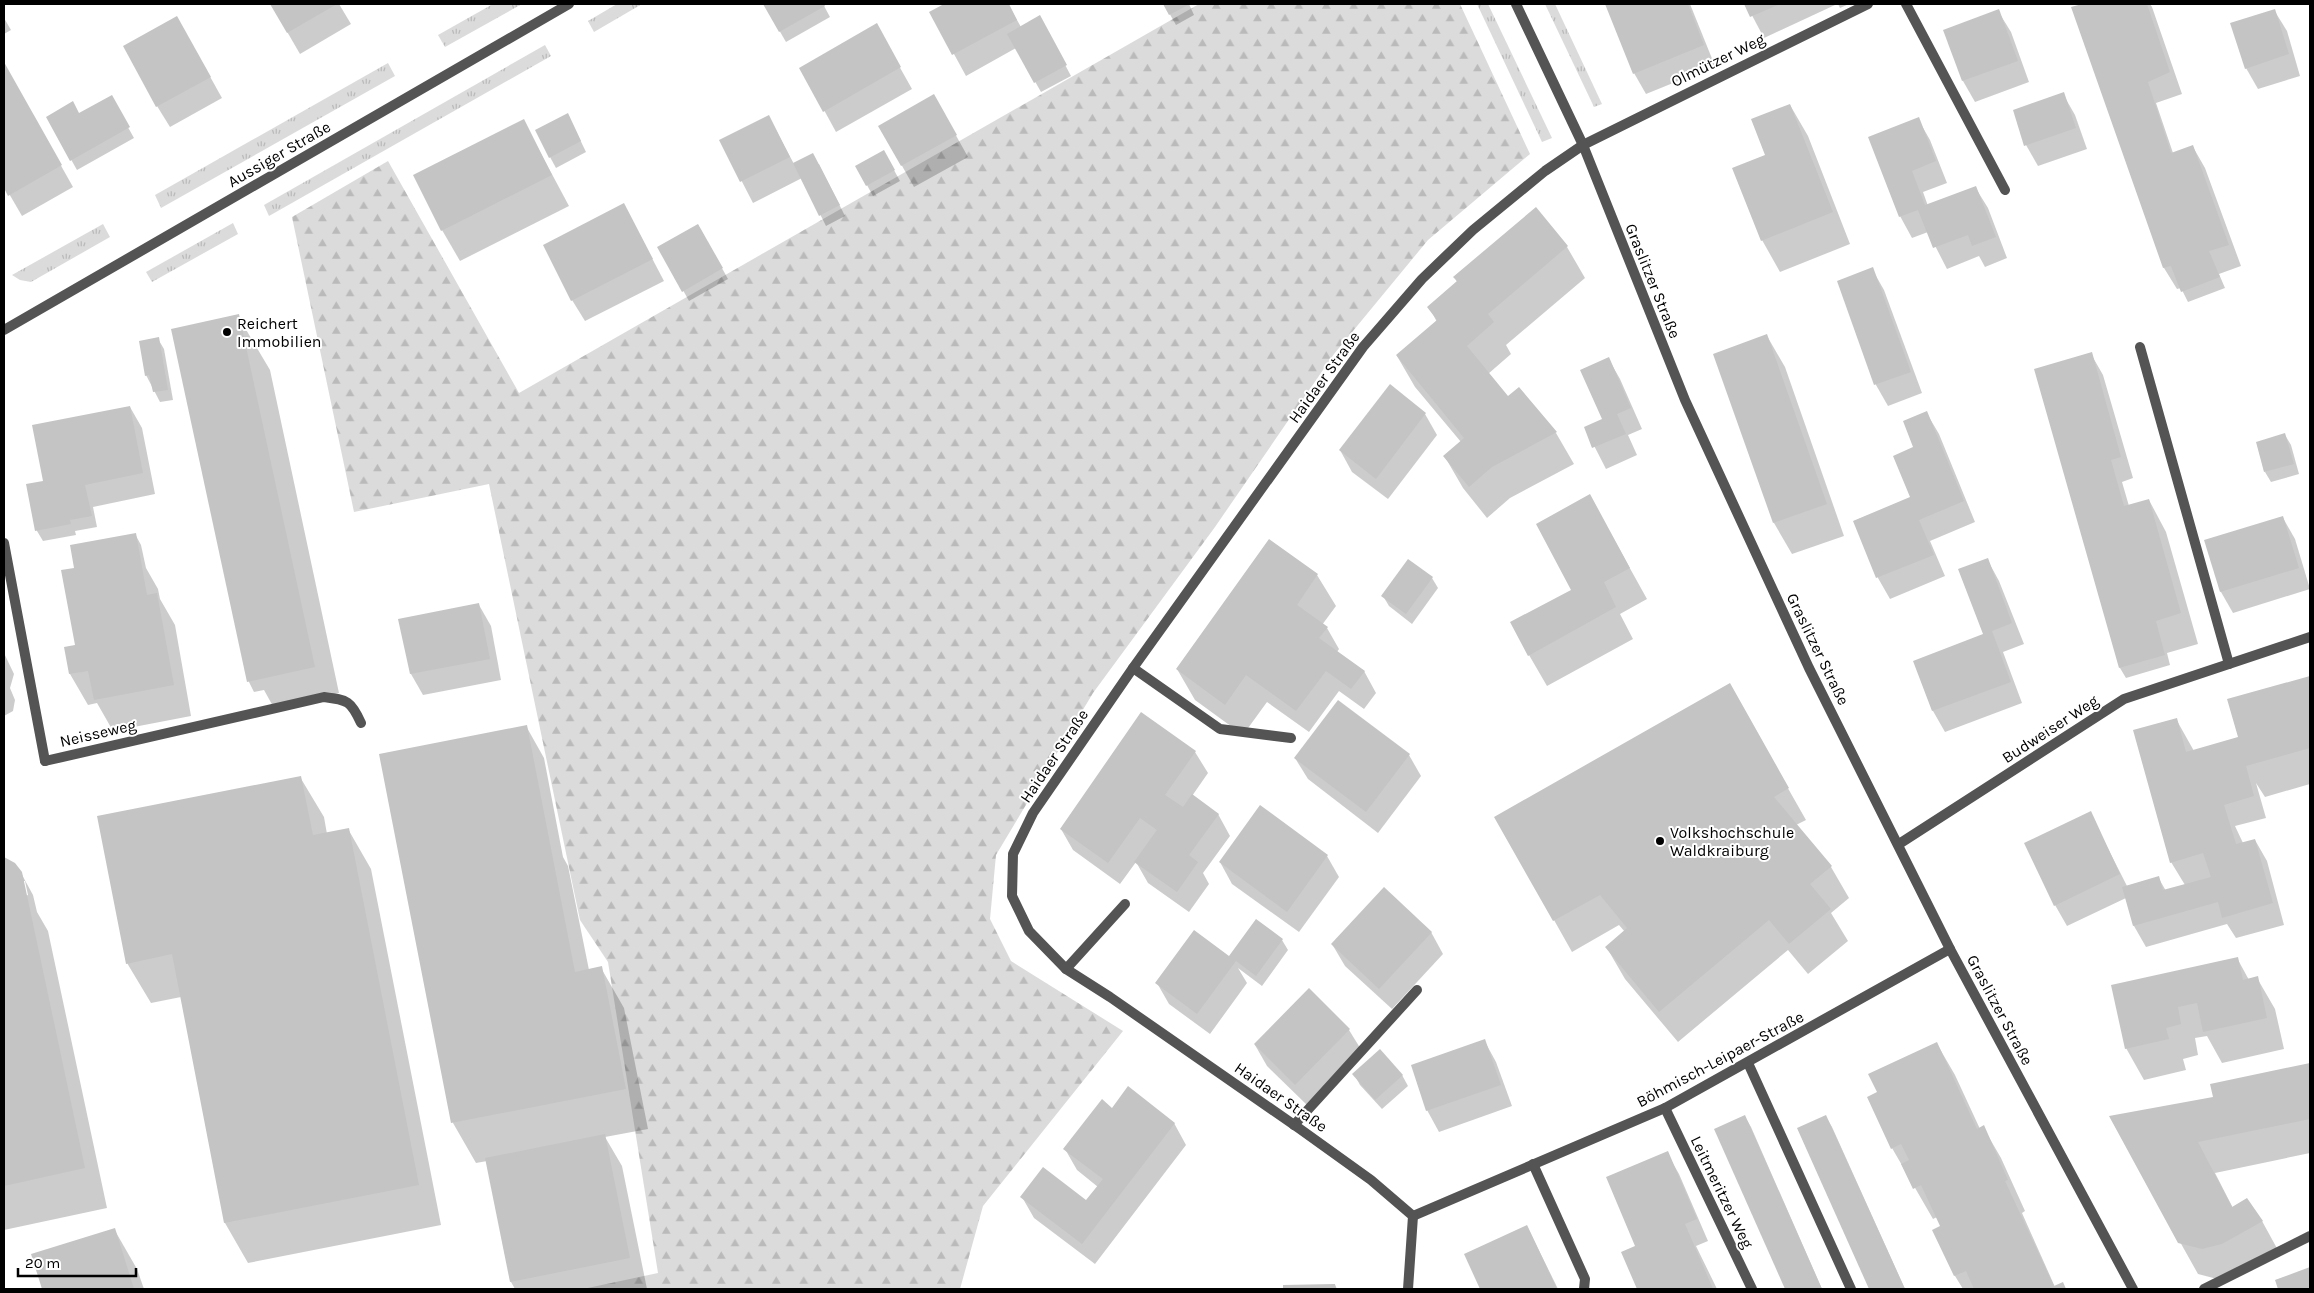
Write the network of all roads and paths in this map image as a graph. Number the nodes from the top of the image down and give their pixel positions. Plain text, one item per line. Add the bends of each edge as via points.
1 (569, 4) edge
2 (1516, 4) edge
3 (1868, 4) edge
4 (1906, 4) edge
5 (1583, 145) junction
6 (2005, 190) dead end
7 (4, 330) edge
8 (2140, 347) dead end
9 (4, 543) edge
10 (2310, 637) edge
11 (2229, 664) junction
12 (1133, 668) junction
13 (361, 723) dead end
14 (1291, 738) dead end
15 (1899, 844) junction
16 (1125, 904) dead end
17 (1950, 949) junction
18 (1066, 969) junction
19 (1416, 990) dead end
20 (1748, 1063) junction
21 (1665, 1108) junction
22 (1294, 1125) junction
23 (1533, 1164) junction
24 (1413, 1216) junction
25 (2310, 1236) edge
26 (1408, 1289) edge
27 (1584, 1289) edge
28 (1752, 1289) edge
29 (1851, 1289) edge
30 (2133, 1289) edge
31 (2204, 1289) edge

1 - 7 street, Aussiger Straße
2 - 5 street, Graslitzer Straße
3 - 5 street, Olmützer Weg
4 - 6 street
5 - 12 street, Haidaer Straße via 1472,230 1422,278 1362,347
5 - 15 street, Graslitzer Straße via 1685,400 1809,668
8 - 11 street
9 - 13 street, Neisseweg via 45,761 324,698 349,703
10 - 11 street, Budweiser Weg
11 - 15 street, Budweiser Weg via 2124,699
12 - 14 street via 1220,729
12 - 18 street, Haidaer Straße via 1033,813 1014,854 1012,896 1029,931
15 - 17 street, Graslitzer Straße
16 - 18 street
17 - 20 street, Böhmisch-Leipaer-Straße
17 - 30 street, Graslitzer Straße
18 - 22 street, Haidaer Straße
19 - 22 street
20 - 21 street, Böhmisch-Leipaer-Straße
20 - 29 street
21 - 23 street, Böhmisch-Leipaer-Straße
21 - 28 street, Leitmeritzer Weg
22 - 24 street, Haidaer Straße via 1371,1180
23 - 24 street, Böhmisch-Leipaer-Straße
23 - 27 street via 1585,1279
24 - 26 street
25 - 31 street

